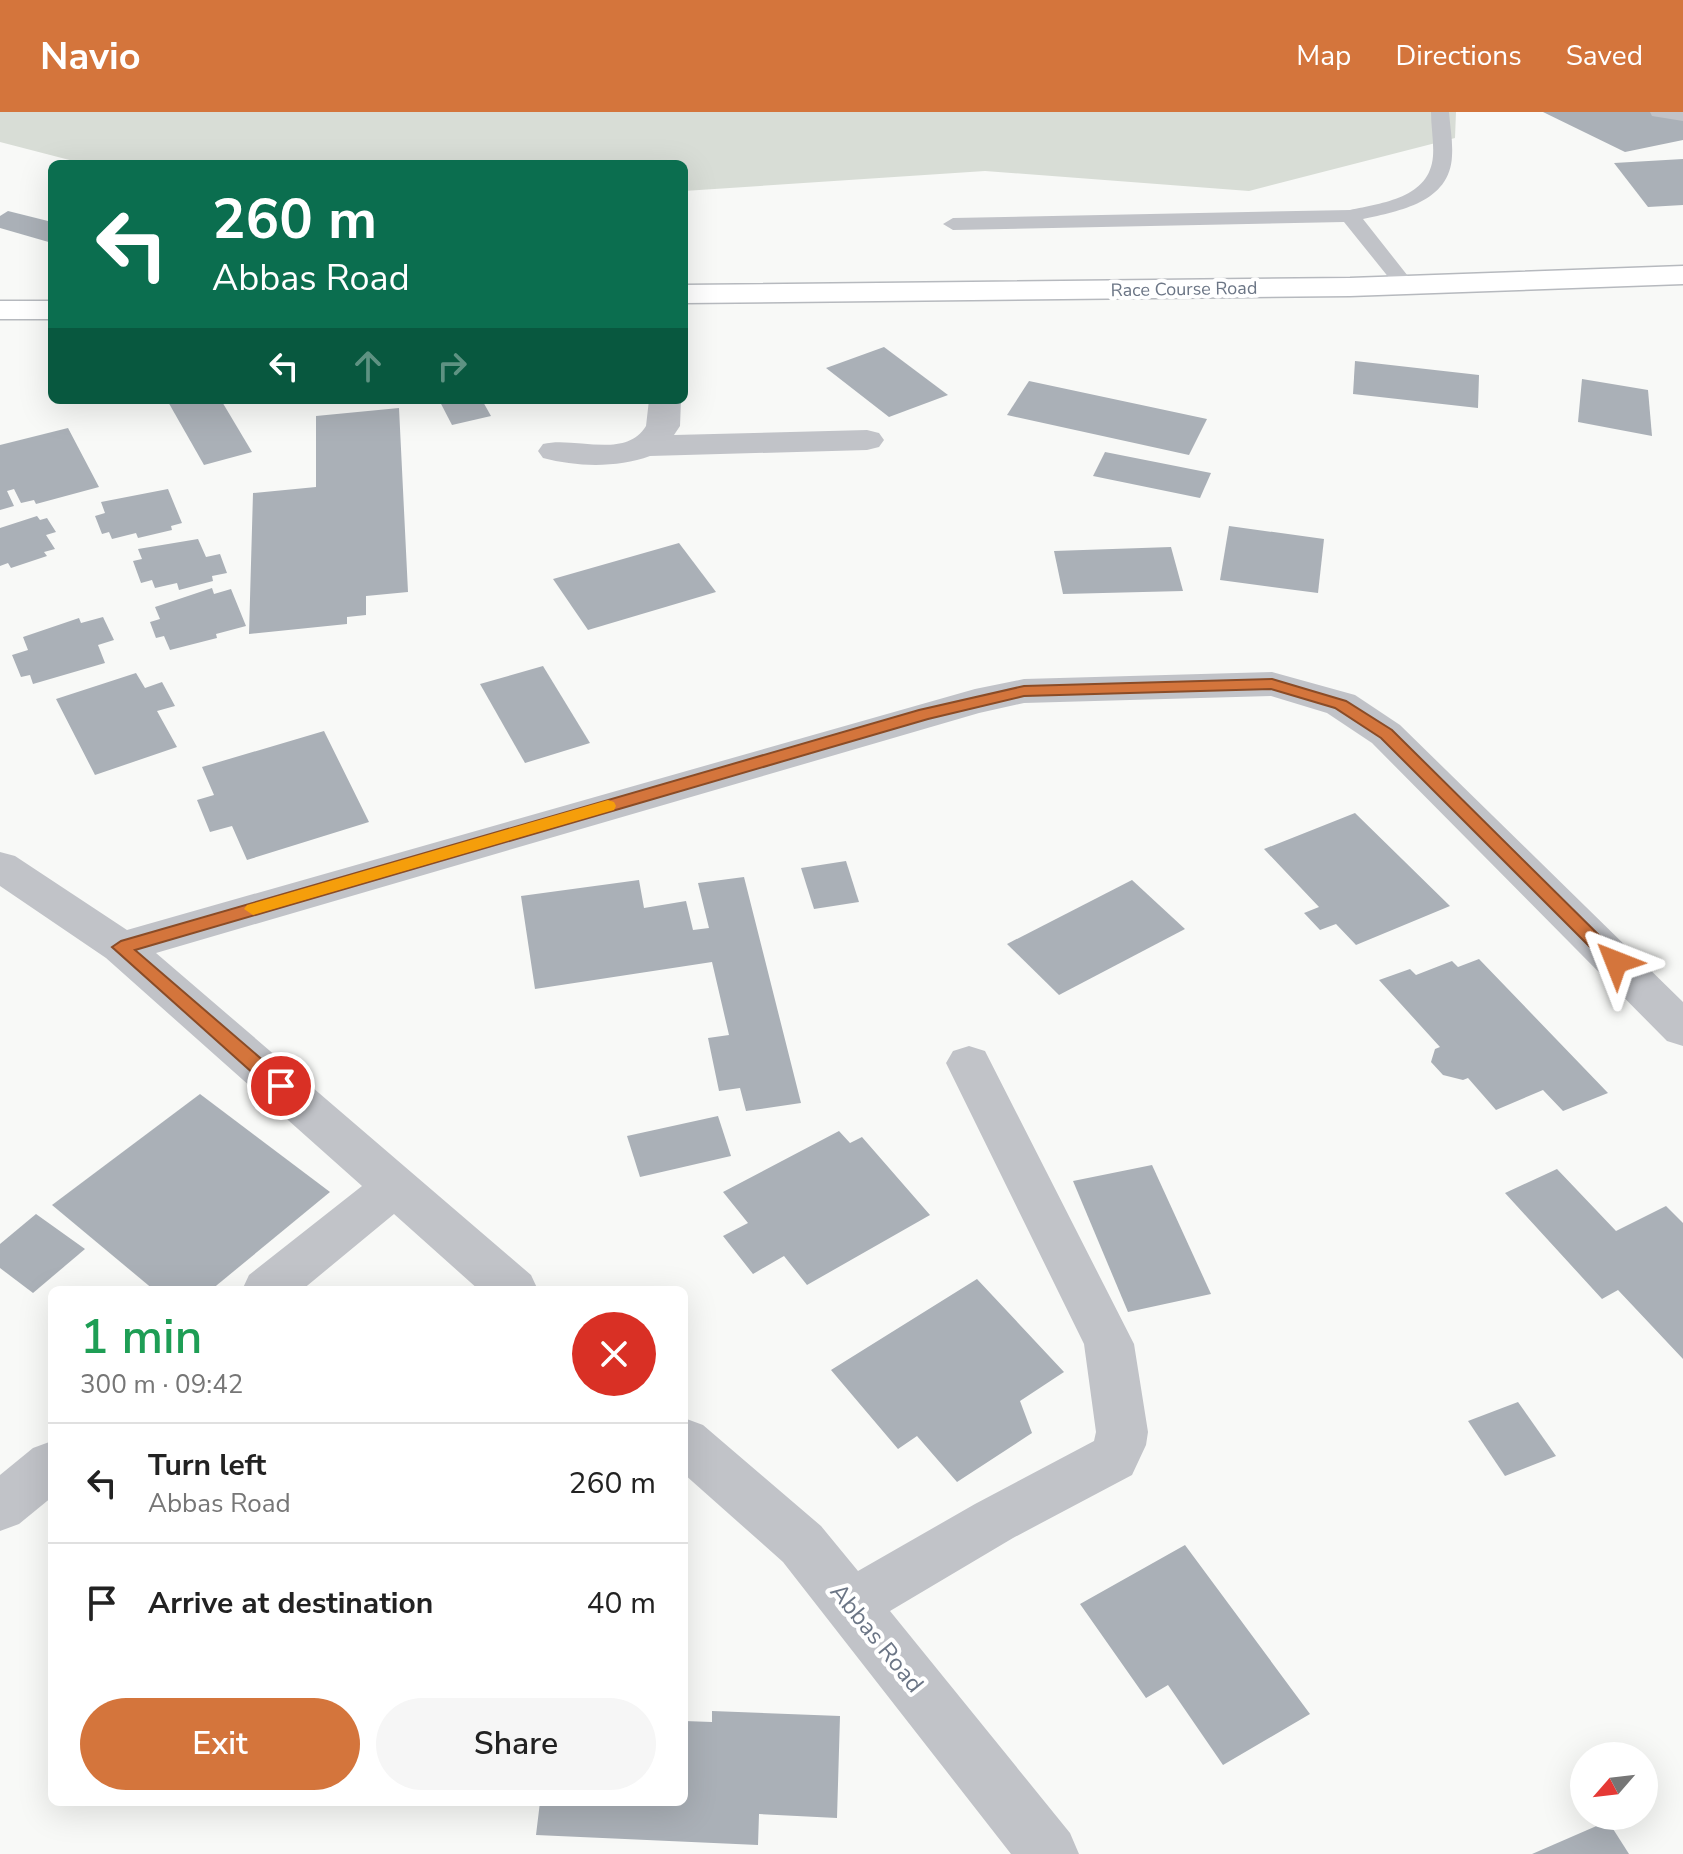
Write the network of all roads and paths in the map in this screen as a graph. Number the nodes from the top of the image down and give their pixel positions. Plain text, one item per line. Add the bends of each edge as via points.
1 (1440, 112) edge
2 (1659, 112) edge
3 (1683, 115) edge
4 (1350, 216) junction
5 (953, 224) dead end
6 (1683, 275) edge
7 (1405, 285) junction
8 (688, 294) edge
9 (1683, 299) edge
10 (0, 310) edge
11 (48, 310) edge
12 (688, 313) edge
13 (48, 327) edge
14 (0, 328) edge
15 (665, 404) edge
16 (867, 440) dead end
17 (645, 446) junction
18 (555, 451) dead end
19 (0, 866) edge
20 (121, 947) junction
21 (1683, 1029) edge
22 (969, 1063) dead end
23 (395, 1186) junction
24 (272, 1286) edge
25 (508, 1286) edge
26 (688, 1444) edge
27 (48, 1468) edge
28 (0, 1507) edge
29 (850, 1605) junction
30 (1049, 1854) edge

1 - 4 lane via 1442,161 1433,187 1411,201
2 - 3 lane
4 - 5 lane
4 - 7 lane
6 - 7 street, Race Course Road
7 - 8 street, Race Course Road
9 - 12 street, Race Course Road
10 - 11 street
13 - 14 street
15 - 17 street via 663,425
16 - 17 street
17 - 18 street via 600,454
19 - 20 street
20 - 21 street via 975,701 1024,691 1272,684 1341,704 1386,734
20 - 23 street
22 - 29 street via 1109,1344 1120,1445 1113,1458
23 - 24 street
23 - 25 street
26 - 29 street, Abbas Road via 802,1544
27 - 28 street
29 - 30 street, Abbas Road

